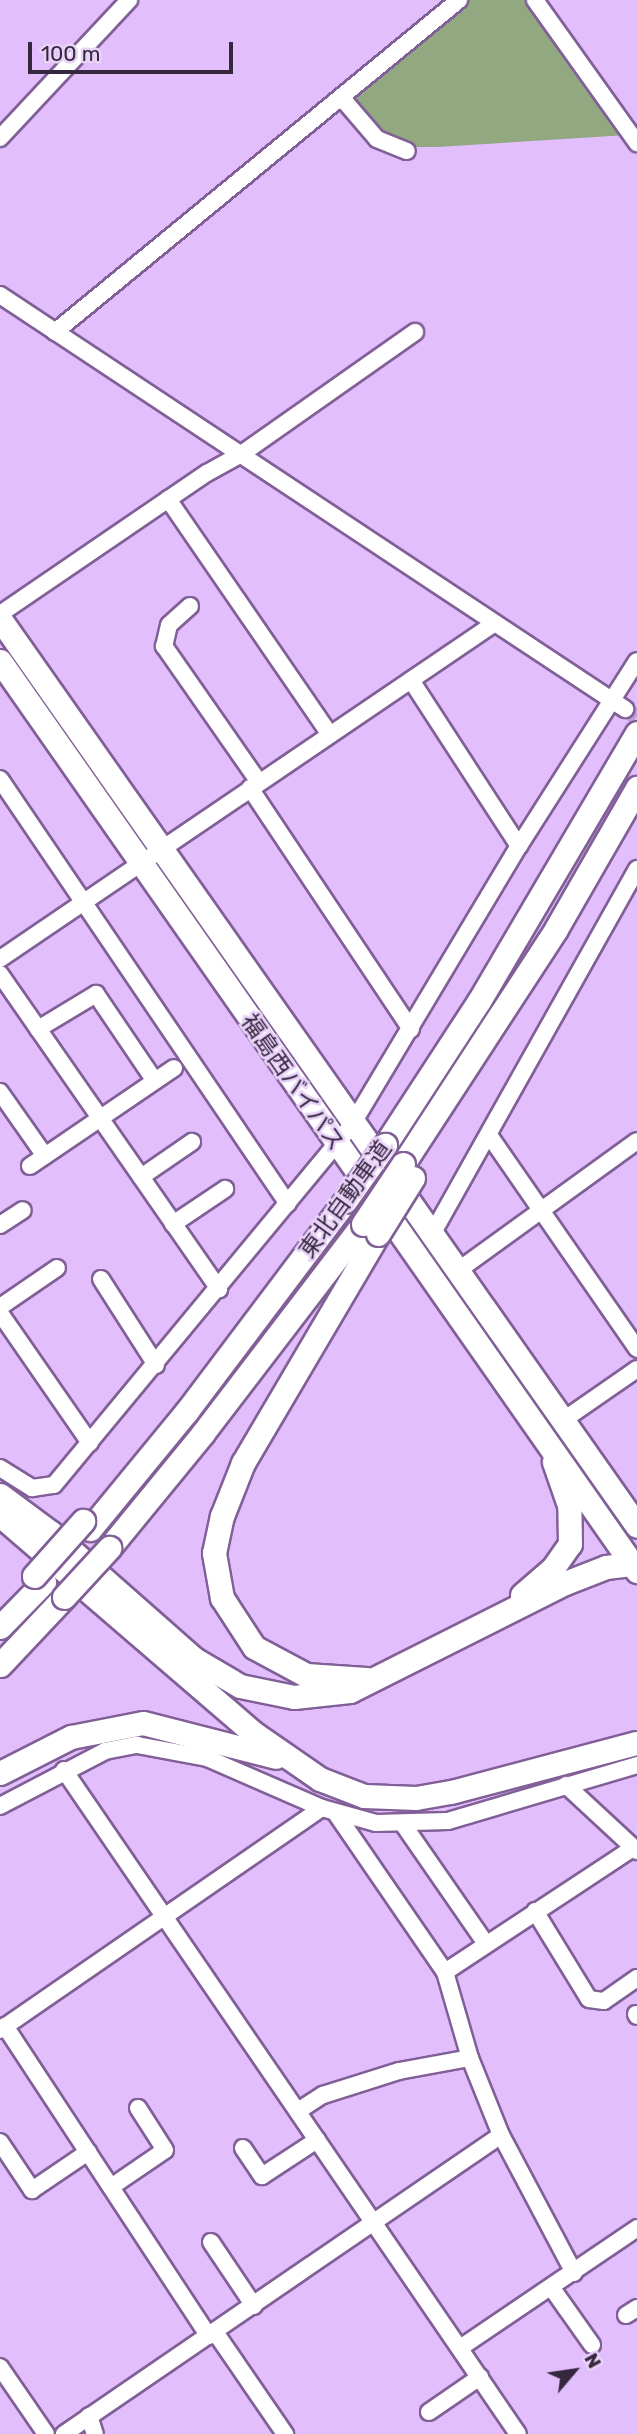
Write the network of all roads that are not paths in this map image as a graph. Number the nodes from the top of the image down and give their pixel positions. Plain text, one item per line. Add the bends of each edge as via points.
1 (129, 0) edge
2 (459, 0) edge
3 (535, 0) edge
4 (341, 97) junction
5 (0, 138) edge
6 (637, 143) edge
7 (407, 151) dead end
8 (0, 295) edge
9 (55, 332) junction
10 (415, 332) dead end
11 (240, 455) junction
12 (169, 499) junction
13 (190, 606) dead end
14 (0, 614) edge
15 (0, 620) edge
16 (495, 623) junction
17 (0, 661) edge
18 (637, 661) edge
19 (411, 680) junction
20 (618, 705) junction
21 (637, 733) edge
22 (330, 734) junction
23 (0, 779) edge
24 (255, 785) junction
25 (637, 788) edge
26 (519, 846) junction
27 (160, 849) junction
28 (140, 862) junction
29 (637, 869) edge
30 (82, 902) junction
31 (0, 959) edge
32 (0, 974) edge
33 (38, 1029) junction
34 (411, 1029) junction
35 (174, 1068) dead end
36 (155, 1081) junction
37 (0, 1091) edge
38 (100, 1119) junction
39 (353, 1123) junction
40 (489, 1135) junction
41 (637, 1141) edge
42 (192, 1142) dead end
43 (335, 1142) junction
44 (45, 1156) junction
45 (30, 1166) dead end
46 (141, 1177) junction
47 (225, 1189) dead end
48 (288, 1204) junction
49 (23, 1210) dead end
50 (540, 1211) junction
51 (173, 1224) junction
52 (0, 1225) edge
53 (371, 1229) junction
54 (431, 1236) junction
55 (57, 1268) dead end
56 (456, 1272) junction
57 (101, 1279) dead end
58 (219, 1289) junction
59 (0, 1307) edge
60 (0, 1313) edge
61 (634, 1339) edge
62 (156, 1365) junction
63 (637, 1369) edge
64 (553, 1426) junction
65 (90, 1443) junction
66 (0, 1468) edge
67 (0, 1495) edge
68 (0, 1515) edge
69 (637, 1526) edge
70 (635, 1565) edge
71 (39, 1579) junction
72 (504, 1611) junction
73 (0, 1612) edge
74 (0, 1627) edge
75 (0, 1665) edge
76 (373, 1679) junction
77 (637, 1743) edge
78 (296, 1763) junction
79 (637, 1766) edge
80 (64, 1770) junction
81 (0, 1773) edge
82 (566, 1785) junction
83 (0, 1806) edge
84 (329, 1810) junction
85 (403, 1824) junction
86 (635, 1849) edge
87 (535, 1911) junction
88 (165, 1917) junction
89 (486, 1944) junction
90 (444, 1972) junction
91 (637, 1978) edge
92 (1, 2029) edge
93 (470, 2058) junction
94 (138, 2108) dead end
95 (298, 2111) junction
96 (501, 2135) junction
97 (317, 2140) junction
98 (0, 2142) edge
99 (243, 2148) dead end
100 (88, 2152) junction
101 (111, 2187) junction
102 (375, 2224) junction
103 (637, 2228) edge
104 (211, 2242) dead end
105 (574, 2273) junction
106 (551, 2287) junction
107 (254, 2306) junction
108 (212, 2334) junction
109 (592, 2345) dead end
110 (460, 2348) junction
111 (0, 2367) edge
112 (480, 2377) junction
113 (429, 2412) dead end
114 (89, 2417) junction
115 (46, 2434) edge
116 (64, 2434) edge
117 (95, 2434) edge
118 (285, 2434) edge
119 (518, 2434) edge

1 - 5 street
2 - 4 street
3 - 6 street
4 - 7 street via 377,139
4 - 9 street
8 - 9 street
9 - 11 street
10 - 11 street
11 - 12 street
11 - 16 street
12 - 14 street
12 - 22 street
13 - 24 street via 169,625 164,646
15 - 27 highway, 福島西バイパス
16 - 19 street
16 - 20 street
17 - 28 highway, 福島西バイパス
18 - 20 street
19 - 22 street
19 - 26 street
20 - 26 street
21 - 71 highway, 東北自動車道, bridge via 486,990 345,1201 187,1411
22 - 24 street
23 - 30 street
24 - 27 street
24 - 34 street
25 - 53 highway, bridge
26 - 34 street
27 - 28 street
27 - 39 highway, 福島西バイパス
28 - 30 street
28 - 43 highway, 福島西バイパス
29 - 40 street
30 - 31 street
30 - 48 street
32 - 33 street
33 - 36 street via 96,995
33 - 38 street
34 - 39 street
35 - 36 street
36 - 38 street
37 - 44 street
38 - 44 street
38 - 46 street
39 - 43 street
39 - 54 highway, 福島西バイパス
40 - 50 street
40 - 54 street
41 - 50 street
42 - 46 street
43 - 48 street
43 - 64 highway, 福島西バイパス
44 - 45 street
46 - 51 street
47 - 51 street
48 - 58 street
49 - 52 street
50 - 56 street
50 - 61 street
51 - 58 street
53 - 75 highway, 東北自動車道, bridge via 109,1548
53 - 76 highway via 243,1463 222,1516 214,1553 222,1598 254,1647 306,1675
54 - 56 highway, 福島西バイパス
55 - 59 street
56 - 64 highway, 福島西バイパス
57 - 62 street
58 - 62 street
60 - 65 street
62 - 65 street
63 - 64 street
64 - 69 highway, 福島西バイパス
64 - 70 highway, 福島西バイパス
64 - 72 highway via 569,1505 570,1544 553,1568
65 - 66 street via 54,1485 44,1488 32,1488
67 - 76 highway via 50,1532 194,1659 222,1677 294,1697 350,1691
68 - 78 highway via 252,1732
70 - 72 highway
71 - 73 highway
71 - 74 highway, 東北自動車道
72 - 76 highway
77 - 78 highway via 416,1798 364,1796 320,1779
78 - 81 highway via 143,1723 71,1737
79 - 82 street
80 - 83 street
80 - 84 street via 104,1751 163,1747 207,1758
80 - 88 street
82 - 85 street via 448,1821
82 - 86 street
84 - 85 street via 376,1823
84 - 88 street
84 - 90 street
85 - 89 street
86 - 87 street
87 - 89 street
87 - 91 street via 589,1999 604,2001
88 - 92 street
88 - 95 street
89 - 90 street
90 - 93 street
92 - 100 street
93 - 95 street via 399,2071 335,2091
93 - 96 street
94 - 101 street via 165,2150
95 - 97 street
96 - 102 street
96 - 105 street
97 - 99 street via 262,2176
97 - 102 street
98 - 100 street via 32,2190
100 - 101 street
101 - 108 street
102 - 107 street
102 - 110 street
103 - 105 street
104 - 107 street
105 - 106 street
106 - 109 street
106 - 110 street
107 - 108 street
108 - 114 street
108 - 118 street
110 - 112 street
111 - 115 street
112 - 113 street
112 - 119 street
114 - 116 street
114 - 117 street

